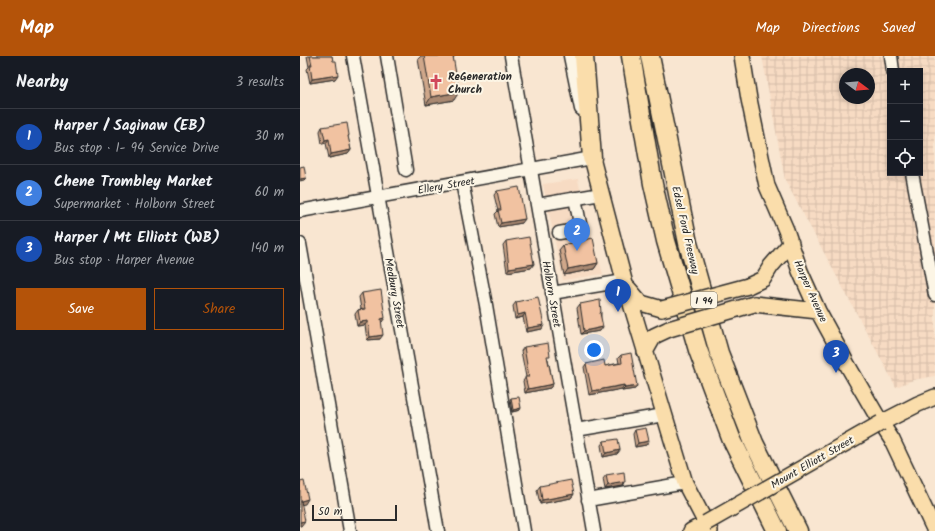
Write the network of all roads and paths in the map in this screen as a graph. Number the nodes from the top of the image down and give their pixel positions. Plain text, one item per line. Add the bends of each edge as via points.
1 (353, 56) edge
2 (387, 56) edge
3 (511, 56) edge
4 (570, 56) edge
5 (584, 56) edge
6 (630, 56) edge
7 (650, 56) edge
8 (742, 56) edge
9 (890, 56) edge
10 (892, 68) edge
11 (592, 158) junction
12 (531, 169) junction
13 (406, 170) dead end
14 (913, 176) edge
15 (462, 182) junction
16 (602, 194) junction
17 (378, 197) junction
18 (575, 198) junction
19 (537, 205) junction
20 (300, 211) edge
21 (559, 233) dead end
22 (791, 243) junction
23 (300, 244) edge
24 (624, 282) junction
25 (552, 293) junction
26 (935, 296) edge
27 (818, 311) junction
28 (645, 352) junction
29 (935, 397) edge
30 (664, 414) junction
31 (880, 423) junction
32 (576, 430) junction
33 (685, 483) junction
34 (588, 500) junction
35 (708, 527) edge
36 (350, 531) edge
37 (438, 531) edge
38 (524, 531) edge
39 (594, 531) edge
40 (690, 531) edge
41 (777, 531) edge
42 (798, 531) edge
43 (935, 531) edge

1 - 17 street, Medbury Street
2 - 13 street
3 - 12 street, Holborn Street
4 - 11 street
5 - 11 highway
6 - 41 highway, Edsel Ford Freeway / I 94 via 666,241 698,350 731,438
7 - 42 highway, Edsel Ford Freeway / I 94 via 688,243 719,353 754,443
8 - 22 main road, Harper Avenue via 768,186
9 - 10 street
11 - 12 street, Ellery Street
11 - 16 main road
12 - 15 street, Ellery Street
12 - 19 street, Holborn Street
14 - 26 street
15 - 17 street, Ellery Street
15 - 38 street via 486,305
16 - 18 street
16 - 24 main road
17 - 20 street, Ellery Street
17 - 37 street, Medbury Street
18 - 19 street
18 - 21 street via 581,229
19 - 25 street, Holborn Street
22 - 24 main road, bridge via 763,279 748,286 662,309 642,303
22 - 27 main road, Harper Avenue
23 - 36 street
24 - 25 street
24 - 28 main road
25 - 32 street, Holborn Street
27 - 28 main road, bridge via 754,304 669,329 654,336
27 - 31 main road, Harper Avenue
28 - 30 main road
29 - 31 main road, Mount Elliott Street
30 - 32 street
30 - 33 main road
31 - 35 main road, Mount Elliott Street, bridge
31 - 43 main road, Harper Avenue via 892,440
32 - 34 street, Holborn Street
33 - 34 street
33 - 35 main road
34 - 39 street, Holborn Street
35 - 40 main road, Mount Elliott Street

